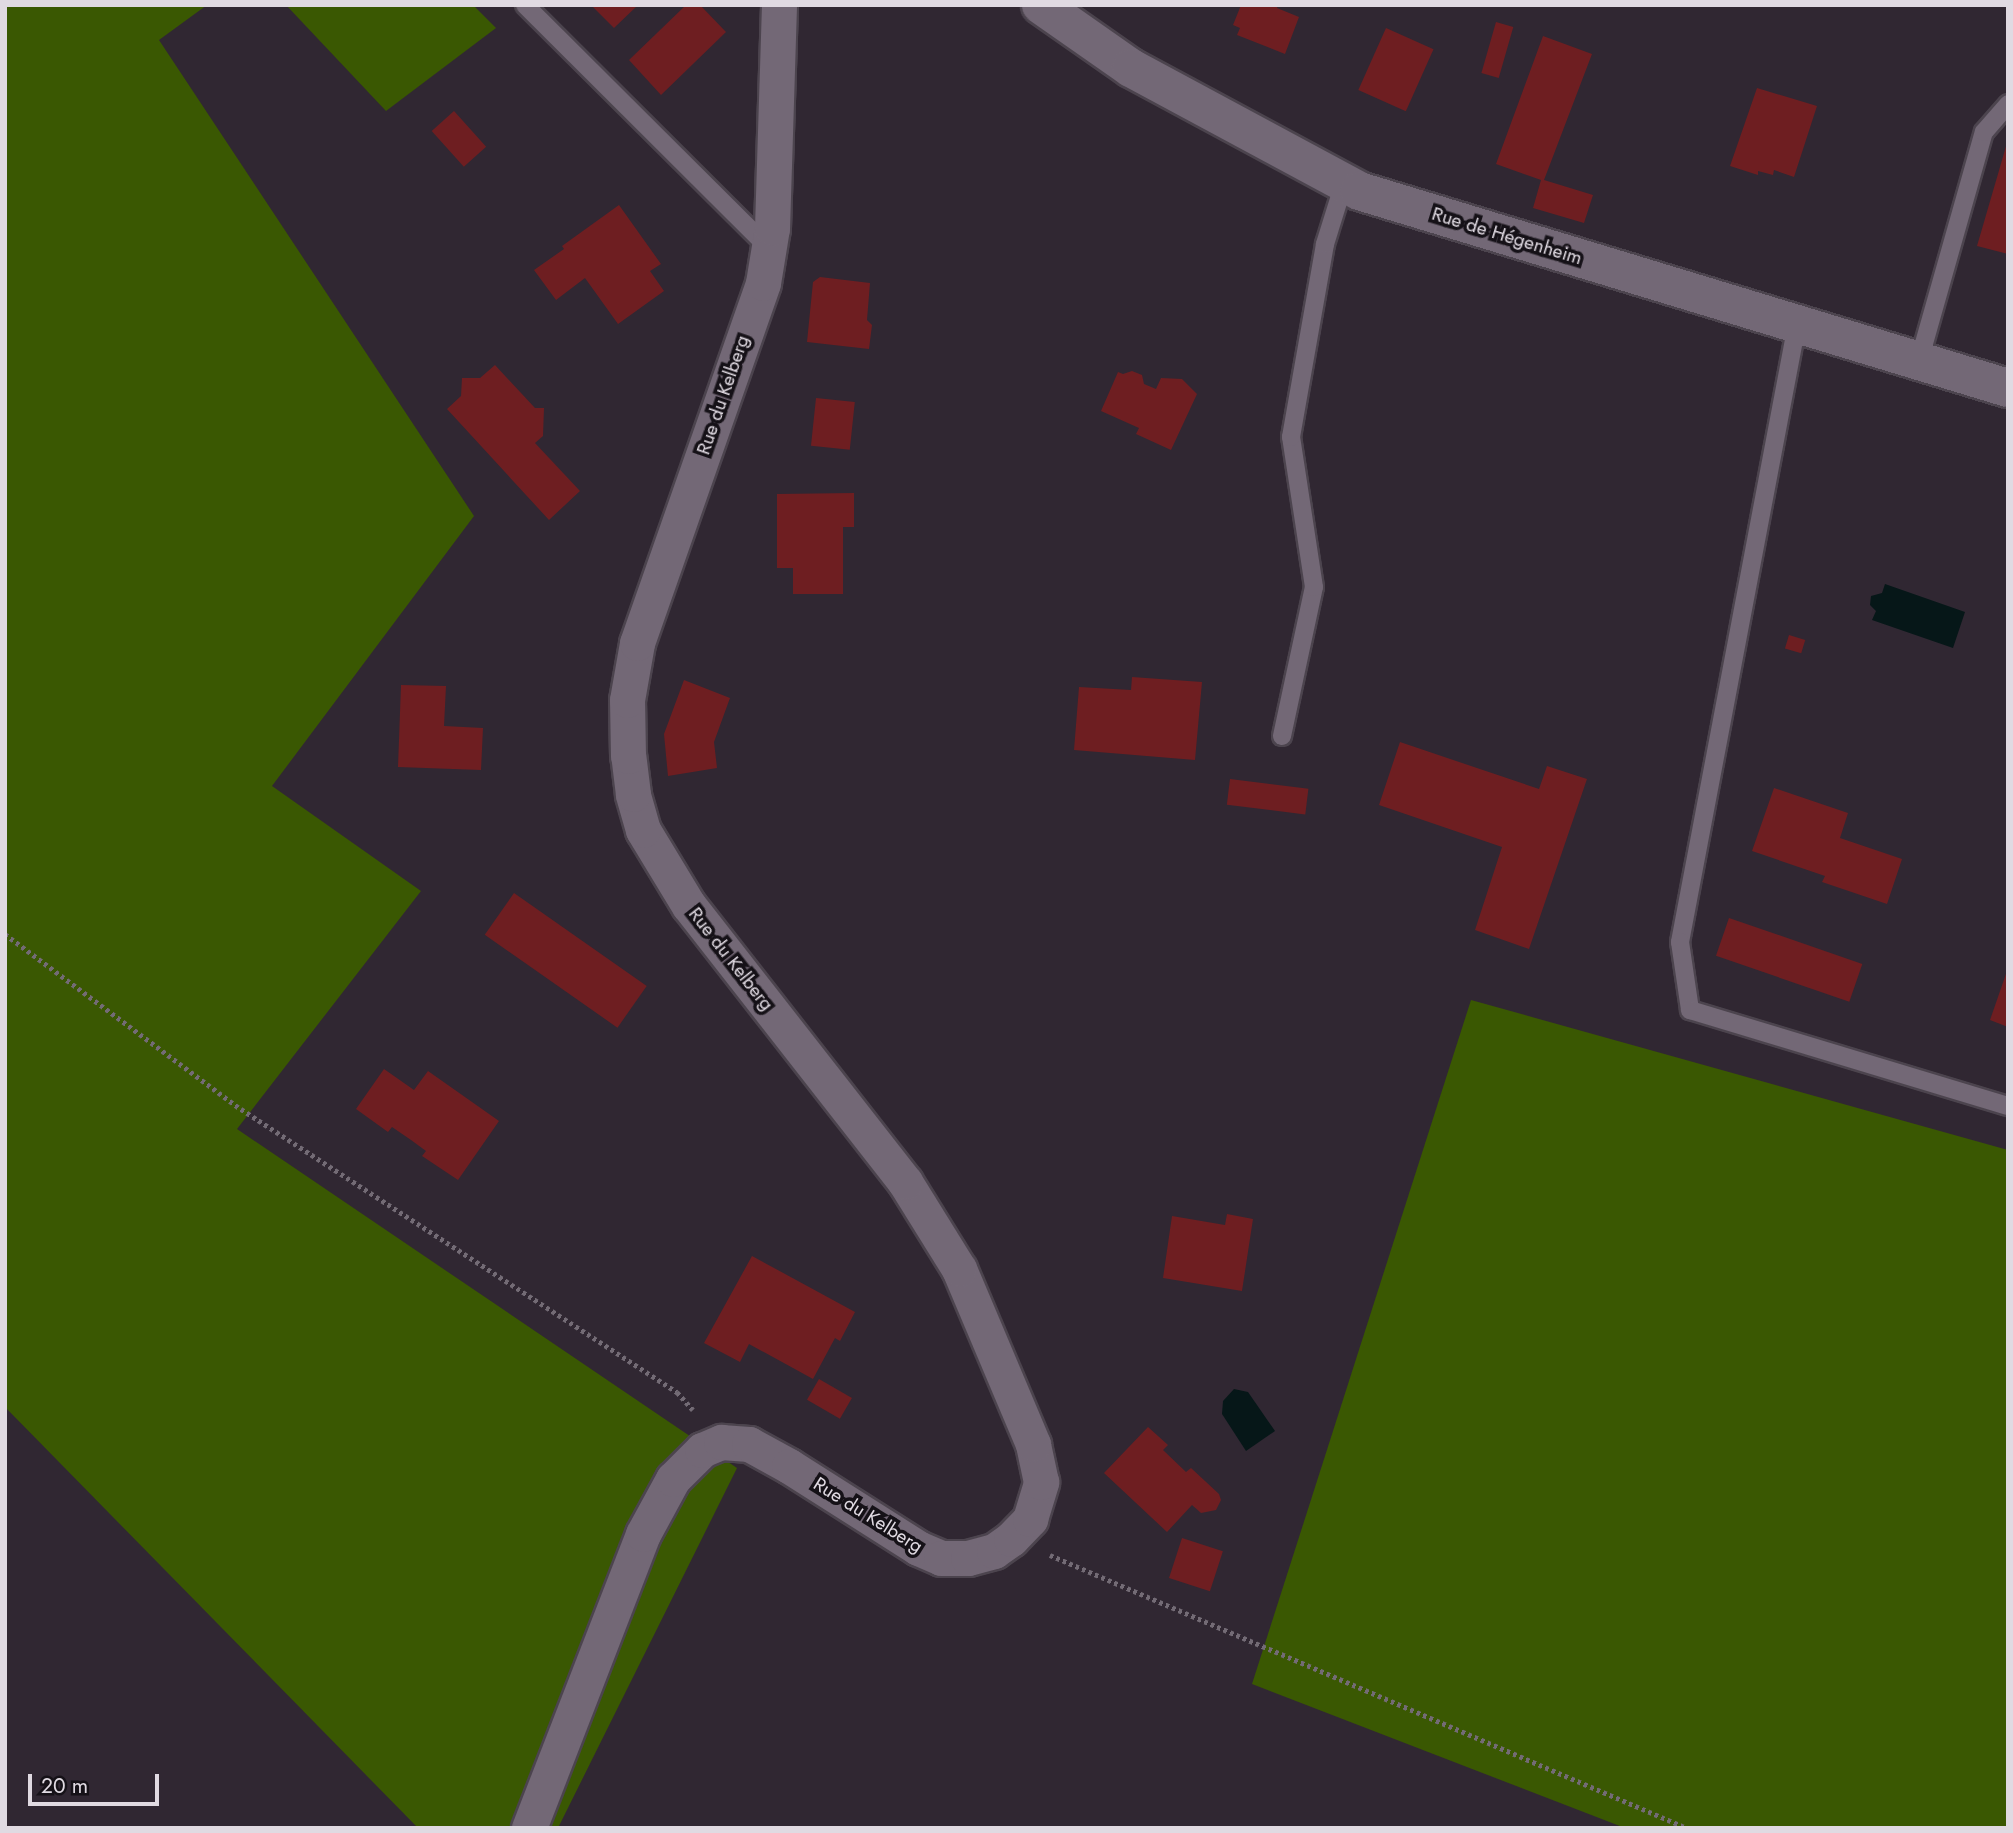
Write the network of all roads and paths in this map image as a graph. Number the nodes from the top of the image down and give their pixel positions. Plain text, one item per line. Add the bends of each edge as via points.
1 (525, 5) edge
2 (779, 5) edge
3 (1041, 5) edge
4 (2008, 104) edge
5 (1343, 183) junction
6 (769, 248) junction
7 (1797, 324) junction
8 (1919, 361) junction
9 (2008, 388) edge
10 (1282, 736) dead end
11 (5, 934) edge
12 (2008, 1106) edge
13 (721, 1442) junction
14 (1011, 1539) junction
15 (529, 1828) edge
16 (1687, 1828) edge

1 - 6 lane
2 - 6 street, Rue du Kelberg
3 - 5 main road, Rue de Hégenheim via 1131,68
4 - 8 lane via 1984,132
5 - 7 main road, Rue de Hégenheim
5 - 10 lane via 1325,244 1292,437 1314,587
6 - 14 street, Rue du Kelberg via 763,283 636,643 627,699 633,794 643,830 690,906 905,1182 959,1269 1033,1444 1041,1482 1030,1519
7 - 8 main road, Rue de Hégenheim
7 - 12 lane via 1680,942 1690,1010
8 - 9 main road, Rue de Hégenheim
11 - 13 path via 241,1109 677,1392
13 - 14 street, Rue du Kelberg via 749,1444 941,1558 981,1554
13 - 15 street via 702,1450 673,1479 643,1534
14 - 16 path

